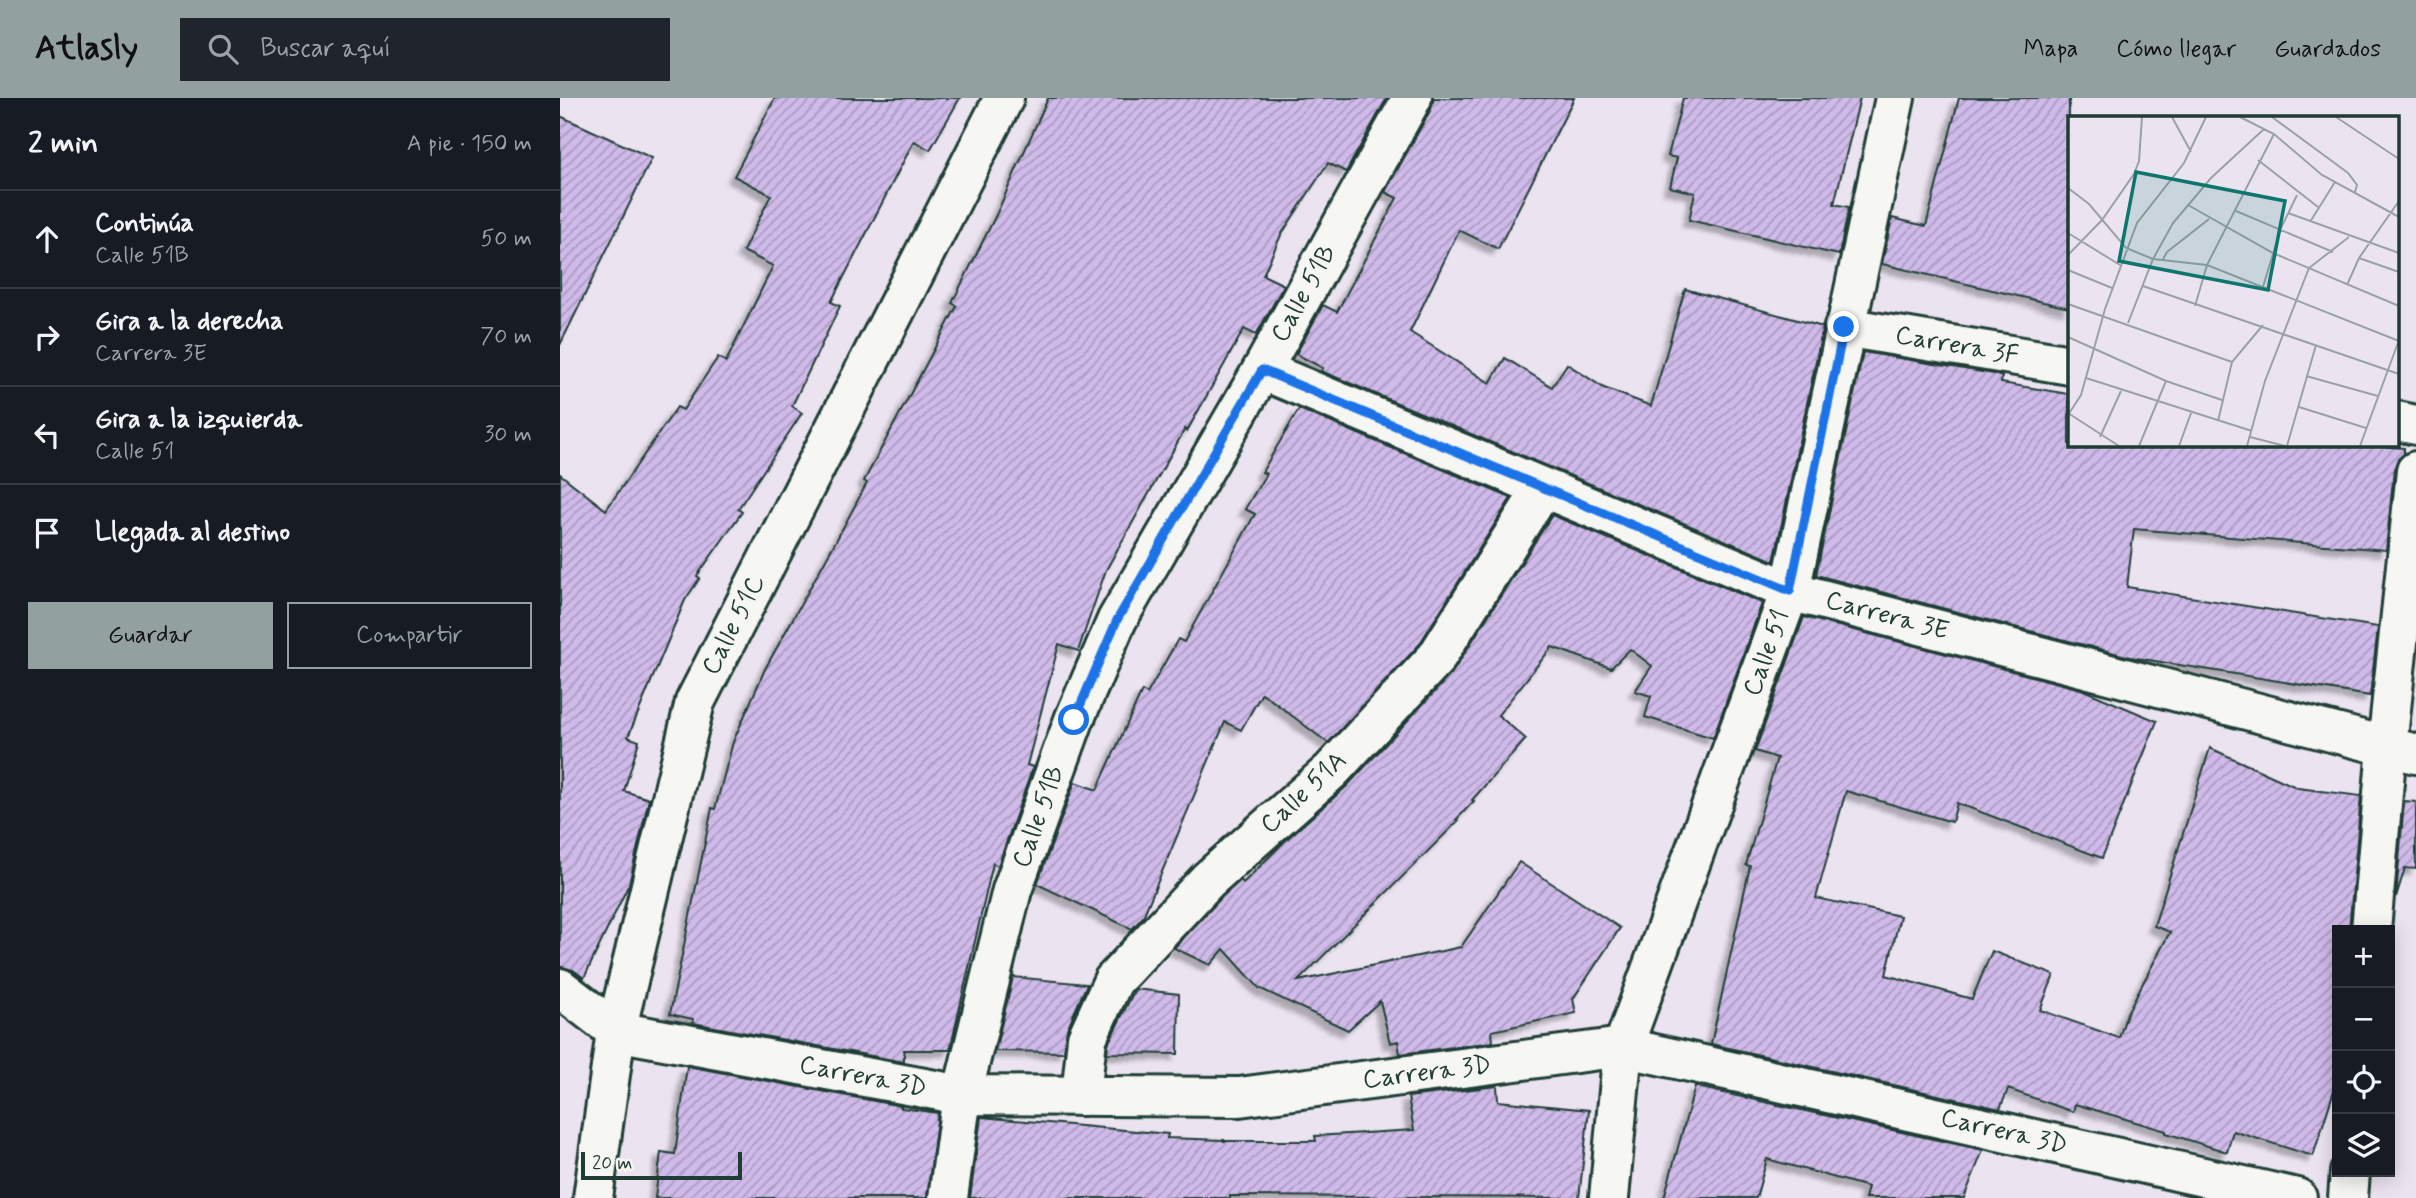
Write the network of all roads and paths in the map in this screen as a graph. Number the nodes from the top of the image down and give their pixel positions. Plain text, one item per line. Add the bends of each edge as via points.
1 (1004, 98) edge
2 (1412, 98) edge
3 (1895, 98) edge
4 (1844, 327) junction
5 (2068, 365) edge
6 (1262, 370) junction
7 (2416, 471) edge
8 (1543, 488) junction
9 (1790, 591) junction
10 (2402, 750) edge
11 (2372, 925) edge
12 (560, 988) edge
13 (617, 1031) junction
14 (1623, 1047) junction
15 (962, 1095) junction
16 (1081, 1096) junction
17 (2350, 1177) edge
18 (593, 1198) edge
19 (948, 1198) edge
20 (1609, 1198) edge
21 (2297, 1198) edge
22 (2348, 1198) edge

1 - 13 street, Calle 51C via 695,702
2 - 6 street, Calle 51B
3 - 4 street, Calle 51
4 - 5 street, Carrera 3F
4 - 9 street, Calle 51
6 - 8 street, Carrera 3E
6 - 15 street, Calle 51B via 1117,620 1074,720 1012,890
7 - 10 street
8 - 9 street, Carrera 3E
8 - 16 street, Calle 51A via 1436,658 1331,771 1208,880 1113,981 1087,1038
9 - 10 street, Carrera 3E
9 - 14 street, Calle 51
10 - 11 street
12 - 13 street, Carrera 3D
13 - 15 street, Carrera 3D
13 - 18 street, Calle 51C
14 - 16 street, Carrera 3D via 1239,1097
14 - 20 street, Calle 51
14 - 21 street, Carrera 3D
15 - 16 street, Carrera 3D
15 - 19 street, Calle 51B
17 - 22 street

